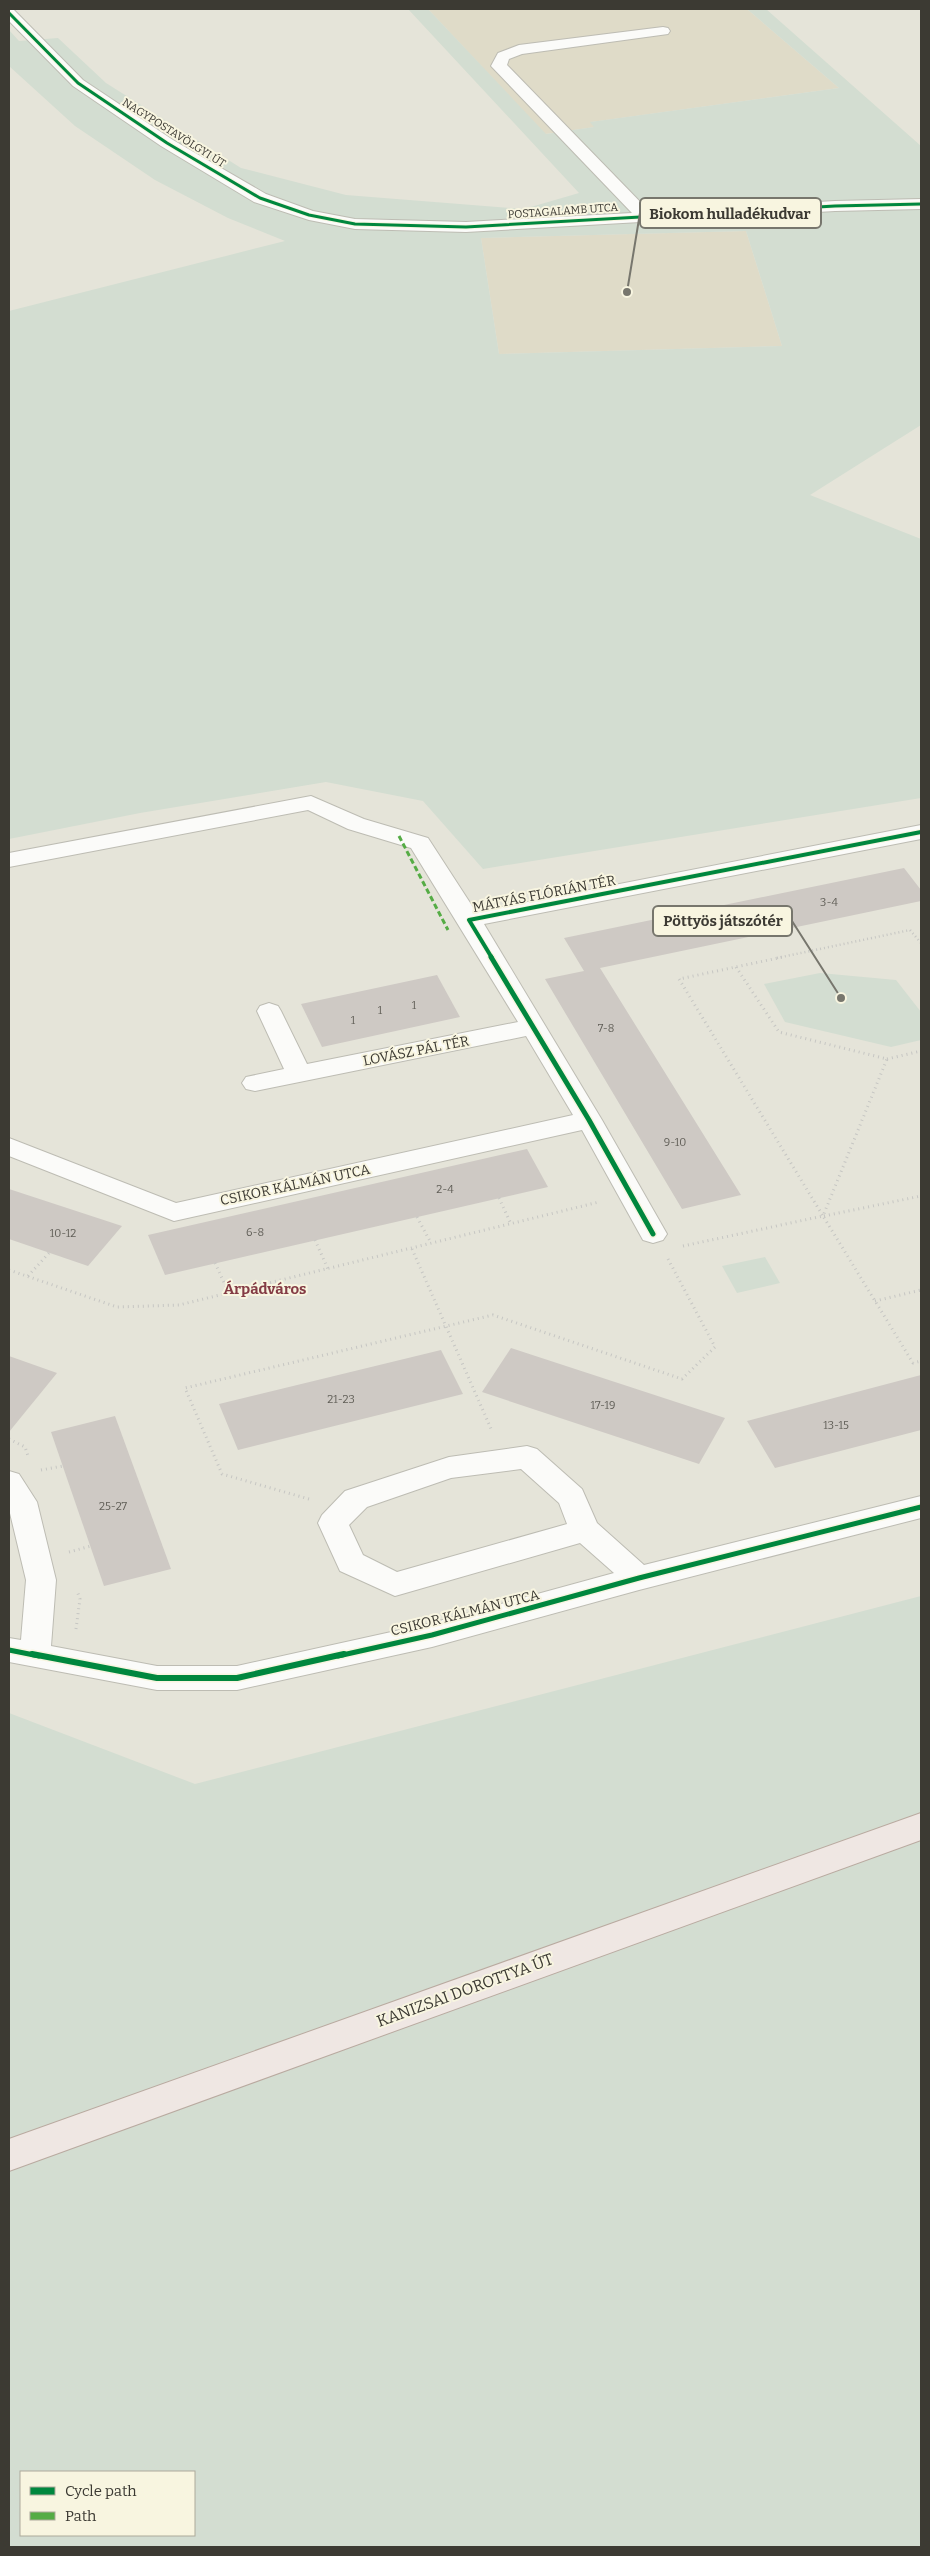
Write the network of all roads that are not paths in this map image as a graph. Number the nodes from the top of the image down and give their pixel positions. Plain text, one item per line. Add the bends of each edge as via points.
1 (9, 13) edge
2 (663, 31) dead end
3 (921, 204) edge
4 (645, 216) junction
5 (355, 224) joint
6 (921, 832) edge
7 (9, 860) edge
8 (468, 920) junction
9 (269, 1011) dead end
10 (533, 1027) junction
11 (299, 1074) junction
12 (255, 1083) dead end
13 (589, 1120) junction
14 (9, 1146) edge
15 (658, 1242) road end
16 (21, 1477) edge
17 (921, 1507) edge
18 (585, 1530) junction
19 (639, 1578) junction
20 (22, 1653) edge
21 (921, 1826) edge
22 (9, 2155) edge

1 - 5 street, NAGYPOSTAVÖLGYI ÚT via 78,83 167,144 260,198 309,215
2 - 4 street via 519,50 503,56 500,66
3 - 4 street, POSTAGALAMB UTCA
4 - 5 street, POSTAGALAMB UTCA via 466,227
6 - 8 street, MÁTYÁS FLÓRIÁN TÉR
7 - 8 street via 311,803 356,824 420,843
8 - 10 street, MÁTYÁS FLÓRIÁN TÉR
9 - 11 street
10 - 11 street, LOVÁSZ PÁL TÉR
10 - 13 street, MÁTYÁS FLÓRIÁN TÉR
11 - 12 street, LOVÁSZ PÁL TÉR
13 - 14 street, CSIKOR KÁLMÁN UTCA via 174,1212
13 - 15 street, MÁTYÁS FLÓRIÁN TÉR
16 - 20 street via 22,1502 40,1580
17 - 19 street, CSIKOR KÁLMÁN UTCA
18 - 18 street via 394,1584 351,1563 333,1523 356,1499 449,1468 527,1458 571,1497
18 - 19 street
19 - 20 street, CSIKOR KÁLMÁN UTCA via 432,1634 237,1678 157,1678
21 - 22 main road, KANIZSAI DOROTTYA ÚT

